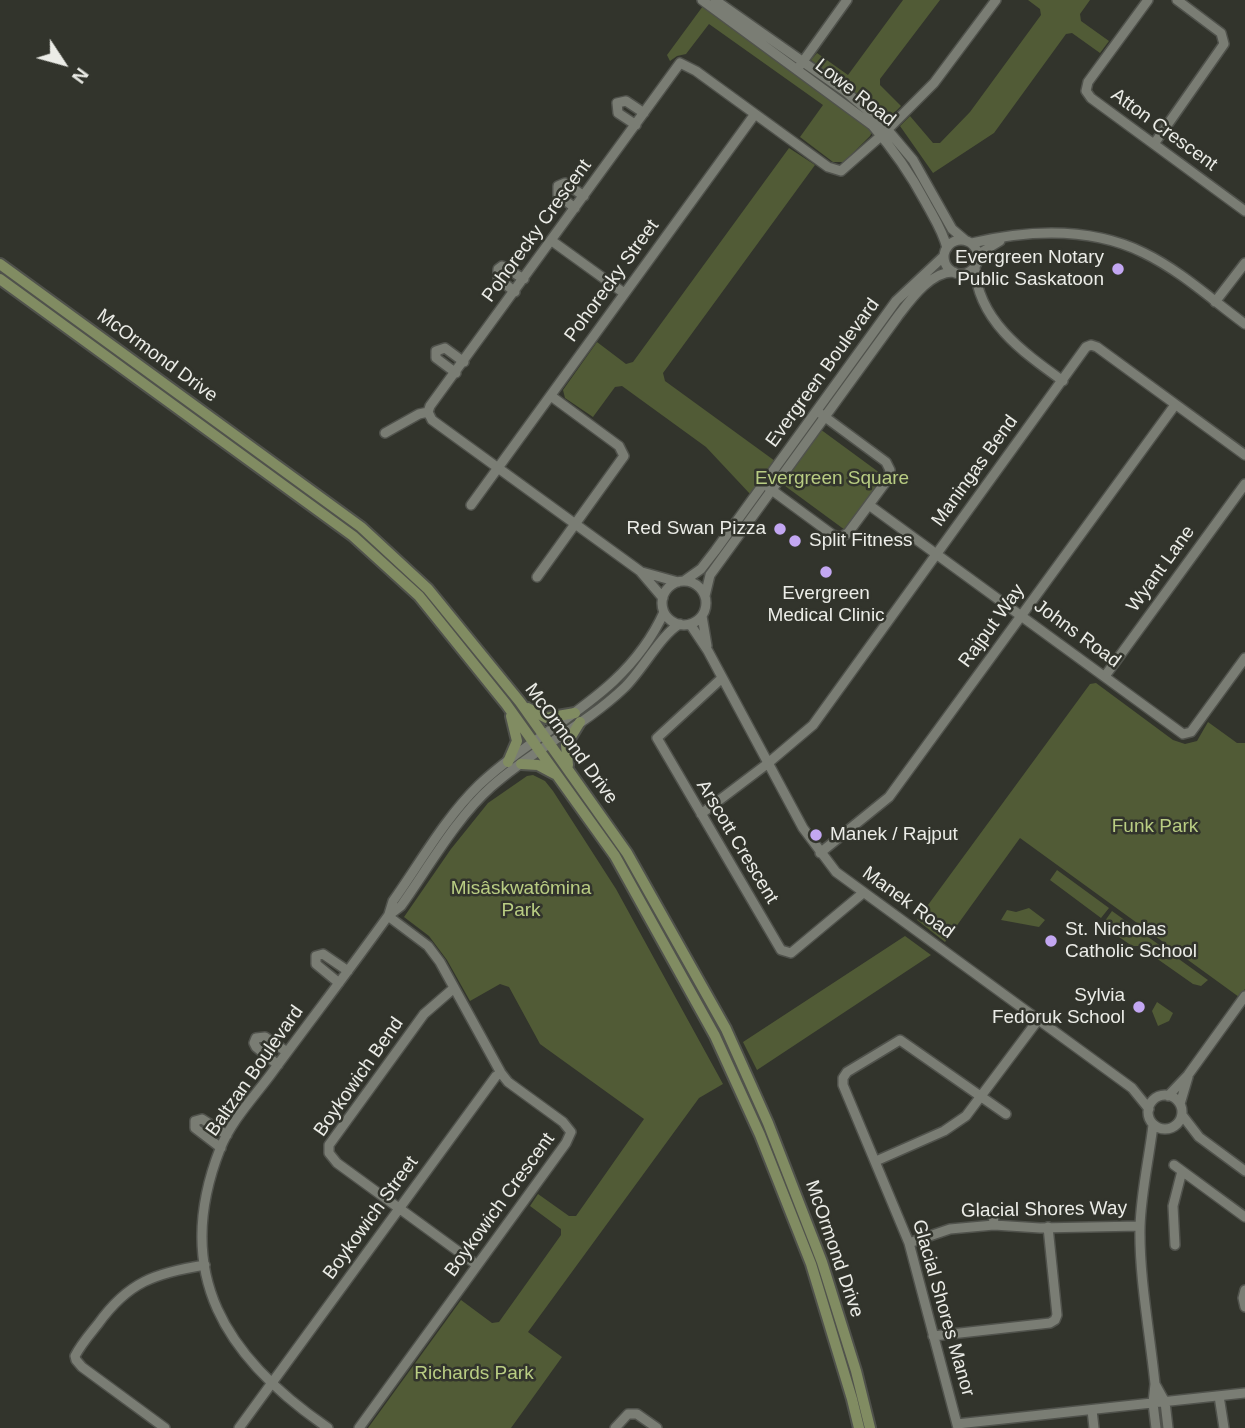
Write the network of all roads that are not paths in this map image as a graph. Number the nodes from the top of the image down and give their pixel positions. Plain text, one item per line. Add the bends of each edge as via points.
1 (702, 0) edge
2 (715, 0) edge
3 (847, 0) edge
4 (996, 0) edge
5 (1148, 0) edge
6 (1177, 0) edge
7 (799, 66) junction
8 (643, 113) junction
9 (755, 114) junction
10 (635, 125) junction
11 (885, 132) junction
12 (1154, 144) junction
13 (584, 195) junction
14 (575, 208) junction
15 (1245, 211) edge
16 (1007, 238) junction
17 (552, 240) junction
18 (968, 242) junction
19 (945, 252) junction
20 (976, 263) junction
21 (1245, 263) edge
22 (0, 264) edge
23 (957, 273) junction
24 (0, 279) edge
25 (524, 279) junction
26 (515, 292) junction
27 (624, 293) junction
28 (984, 299) junction
29 (1216, 302) junction
30 (1245, 324) edge
31 (464, 362) junction
32 (456, 373) junction
33 (1063, 381) junction
34 (551, 396) junction
35 (1175, 405) junction
36 (428, 412) junction
37 (821, 414) junction
38 (386, 433) dead end
39 (1245, 455) edge
40 (498, 468) junction
41 (1245, 484) edge
42 (768, 488) junction
43 (471, 505) dead end
44 (869, 505) junction
45 (576, 524) junction
46 (936, 554) junction
47 (640, 571) junction
48 (537, 577) dead end
49 (681, 581) junction
50 (705, 596) junction
51 (663, 598) junction
52 (664, 612) junction
53 (702, 616) junction
54 (1021, 616) junction
55 (685, 624) junction
56 (708, 651) junction
57 (1245, 659) edge
58 (1105, 676) junction
59 (722, 678) junction
60 (520, 702) junction
61 (506, 704) junction
62 (577, 717) junction
63 (547, 739) junction
64 (537, 746) junction
65 (508, 762) junction
66 (521, 764) junction
67 (767, 764) junction
68 (571, 774) junction
69 (557, 776) junction
70 (701, 814) junction
71 (820, 853) junction
72 (863, 893) junction
73 (388, 916) junction
74 (348, 971) junction
75 (339, 983) junction
76 (454, 988) junction
77 (1245, 996) edge
78 (1038, 1020) junction
79 (287, 1052) junction
80 (278, 1065) junction
81 (501, 1073) junction
82 (1188, 1075) junction
83 (1132, 1088) junction
84 (1168, 1096) junction
85 (982, 1097) junction
86 (1156, 1098) junction
87 (1180, 1104) junction
88 (1149, 1109) junction
89 (1006, 1114) dead end
90 (1182, 1115) junction
91 (1153, 1125) junction
92 (1169, 1129) junction
93 (227, 1135) junction
94 (1199, 1137) junction
95 (220, 1148) junction
96 (1151, 1151) junction
97 (1245, 1158) edge
98 (876, 1161) junction
99 (1242, 1169) edge
100 (400, 1208) junction
101 (993, 1211) dead end
102 (1245, 1217) edge
103 (994, 1225) junction
104 (1140, 1226) junction
105 (1048, 1227) junction
106 (909, 1243) junction
107 (1175, 1245) dead end
108 (205, 1265) junction
109 (477, 1265) junction
110 (1245, 1290) edge
111 (1245, 1307) edge
112 (933, 1336) junction
113 (1155, 1384) junction
114 (271, 1385) junction
115 (1245, 1393) edge
116 (1219, 1396) junction
117 (1165, 1402) junction
118 (1153, 1403) junction
119 (1092, 1410) junction
120 (958, 1426) edge
121 (165, 1428) edge
122 (239, 1428) edge
123 (328, 1428) edge
124 (359, 1428) edge
125 (615, 1428) edge
126 (657, 1428) edge
127 (859, 1428) edge
128 (870, 1428) edge
129 (1094, 1428) edge
130 (1156, 1428) edge
131 (1168, 1428) edge
132 (1224, 1428) edge

1 - 7 street, Lowe Road
2 - 7 street, Lowe Road
3 - 7 street
4 - 11 street via 934,83
5 - 12 street, Atton Crescent via 1086,91
6 - 12 street via 1221,33 1224,44
7 - 11 street, Lowe Road
8 - 9 street, Pohorecky Crescent via 682,63
8 - 10 street, Pohorecky Crescent
8 - 10 street via 626,101 617,103 618,113
9 - 11 street, Pohorecky Crescent via 837,171 848,167
9 - 27 street, Pohorecky Street
10 - 13 street, Pohorecky Crescent
11 - 18 street, Lowe Road via 913,160 952,229
11 - 19 street, Lowe Road via 943,233
12 - 15 street, Atton Crescent
13 - 14 street, Pohorecky Crescent
13 - 14 street via 565,183 558,186 558,195
14 - 17 street, Pohorecky Crescent
16 - 18 street
16 - 20 street via 982,252
16 - 29 street via 1049,233 1111,240 1162,263
17 - 25 street, Pohorecky Crescent
17 - 27 street
18 - 19 street via 954,241
18 - 20 street via 978,253
19 - 23 street via 947,266
19 - 37 street, Evergreen Boulevard via 896,301
20 - 23 street via 971,271
20 - 28 street
21 - 29 street
22 - 60 main road, McOrmond Drive via 361,527 428,589
23 - 28 street
23 - 37 street, Evergreen Boulevard via 942,274 908,303
24 - 61 main road, McOrmond Drive via 353,536 418,596
25 - 26 street, Pohorecky Crescent
25 - 26 street via 504,266 498,269 498,278
26 - 31 street, Pohorecky Crescent
27 - 34 street, Pohorecky Street
28 - 33 street via 1013,344
29 - 30 street
31 - 32 street, Pohorecky Crescent
31 - 32 street via 445,348 436,351 436,358
32 - 36 street, Pohorecky Crescent
33 - 35 street, Maningas Bend via 1091,345
33 - 46 street, Maningas Bend
34 - 40 street, Pohorecky Street
34 - 45 street via 623,452
35 - 39 street, Maningas Bend
35 - 54 street, Rajput Way
36 - 38 street
36 - 40 street via 432,420
37 - 42 street, Evergreen Boulevard
37 - 44 street via 889,465 888,479
40 - 43 street, Pohorecky Street
40 - 45 street
41 - 58 street, Wyant Lane
42 - 44 street via 837,537 848,533
42 - 49 street, Evergreen Boulevard via 701,569
42 - 50 street, Evergreen Boulevard via 710,575
44 - 46 street, Johns Road
45 - 47 street
45 - 48 street
46 - 54 street, Johns Road
46 - 67 street, Maningas Bend via 818,719
47 - 49 street
47 - 51 street
49 - 50 street via 697,585
49 - 51 street via 668,588
50 - 53 street
51 - 52 street
52 - 55 street via 674,622
52 - 62 street via 649,643 631,665
53 - 55 street
53 - 56 street, Manek Road
54 - 58 street, Johns Road
54 - 71 street, Rajput Way via 889,797
55 - 56 street, Manek Road
55 - 62 street via 671,630 625,687
56 - 59 street, Manek Road
57 - 58 street, Johns Road via 1188,734
59 - 67 street, Manek Road
59 - 70 street, Arscott Crescent via 657,738
60 - 62 main road via 546,718
60 - 63 main road, McOrmond Drive
61 - 64 main road, McOrmond Drive
61 - 65 main road via 517,734
62 - 63 street
62 - 68 main road via 566,746
63 - 64 street, Baltzan Boulevard
63 - 68 main road, McOrmond Drive
64 - 65 street, Baltzan Boulevard
64 - 66 street, Baltzan Boulevard
64 - 69 main road, McOrmond Drive
65 - 73 street, Baltzan Boulevard via 459,807 393,901
66 - 69 main road via 538,765
66 - 73 street, Baltzan Boulevard via 476,803 401,906
67 - 70 street, Maningas Bend
67 - 71 street, Manek Road
68 - 128 main road, McOrmond Drive via 627,853 726,1029 822,1262
69 - 127 main road, McOrmond Drive via 615,856 726,1060 811,1264
70 - 72 street, Arscott Crescent via 785,953 791,953
71 - 72 street, Manek Road
72 - 78 street, Manek Road
73 - 74 street, Baltzan Boulevard
73 - 76 street, Boykowich Crescent via 428,946
74 - 75 street, Baltzan Boulevard
74 - 75 street via 323,954 316,956 316,964
75 - 79 street, Baltzan Boulevard
76 - 81 street, Boykowich Crescent
76 - 100 street, Boykowich Bend via 424,1014 329,1145 328,1153 337,1163
77 - 82 street
78 - 83 street, Manek Road
78 - 85 street
79 - 80 street, Baltzan Boulevard
79 - 80 street via 265,1037 256,1038 256,1047
80 - 93 street, Baltzan Boulevard
81 - 100 street, Boykowich Street
81 - 109 street, Boykowich Crescent via 571,1132
82 - 84 street
82 - 87 street
83 - 86 street, Manek Road
83 - 88 street, Manek Road
84 - 86 street
84 - 87 street
85 - 89 street
85 - 98 street via 944,1131
85 - 98 street, Glacial Shores Manor via 905,1042 894,1042 843,1078
86 - 88 street
87 - 90 street
88 - 91 street
90 - 92 street
90 - 94 street
91 - 92 street
91 - 96 street
92 - 94 street
92 - 96 street
93 - 95 street, Baltzan Boulevard
93 - 95 street via 202,1119 195,1121 195,1128
94 - 99 street
95 - 108 street, Baltzan Boulevard via 204,1215
96 - 104 street
97 - 99 street
98 - 106 street, Glacial Shores Manor
100 - 109 street
100 - 114 street, Boykowich Street
101 - 103 street
102 - 107 street via 1178,1168
103 - 105 street, Glacial Shores Way
103 - 106 street, Glacial Shores Way via 950,1228
104 - 105 street, Glacial Shores Way
104 - 113 street
105 - 112 street via 1055,1320
106 - 112 street, Glacial Shores Manor
108 - 114 street, Baltzan Boulevard via 222,1322
108 - 121 street via 161,1273 130,1289 108,1309 75,1356 82,1367
109 - 124 street, Boykowich Crescent
110 - 111 street
112 - 120 street, Glacial Shores Manor
113 - 117 street
113 - 118 street
114 - 122 street, Boykowich Street
114 - 123 street, Baltzan Boulevard
115 - 116 street, Glacial Shores Manor
116 - 117 street, Glacial Shores Manor
116 - 132 street
117 - 118 street, Glacial Shores Manor
117 - 131 street
118 - 119 street, Glacial Shores Manor
118 - 130 street
119 - 120 street, Glacial Shores Manor
119 - 129 street
125 - 126 street via 628,1414 637,1414

